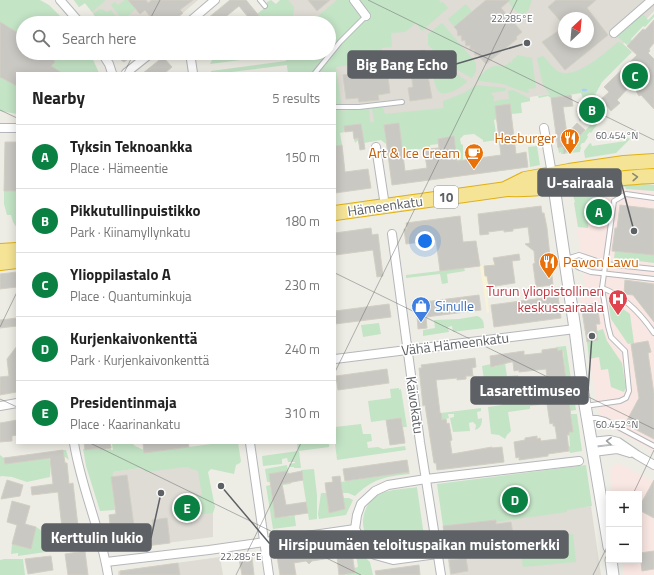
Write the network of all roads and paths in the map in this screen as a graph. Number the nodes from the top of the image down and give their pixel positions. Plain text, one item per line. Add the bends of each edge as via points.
1 (60, 0) edge
2 (215, 0) edge
3 (260, 0) edge
4 (354, 0) edge
5 (652, 0) edge
6 (265, 6) dead end
7 (74, 16) edge
8 (196, 16) edge
9 (366, 16) joint
10 (614, 33) dead end
11 (336, 47) edge
12 (106, 60) edge
13 (142, 60) edge
14 (191, 60) edge
15 (325, 60) edge
16 (112, 72) edge
17 (127, 72) edge
18 (193, 72) edge
19 (316, 72) edge
20 (402, 102) dead end
21 (336, 107) edge
22 (0, 128) edge
23 (16, 128) edge
24 (544, 128) dead end
25 (376, 147) dead end
26 (654, 161) edge
27 (654, 176) edge
28 (553, 180) junction
29 (654, 198) edge
30 (385, 206) junction
31 (336, 213) edge
32 (392, 234) dead end
33 (16, 251) edge
34 (0, 259) edge
35 (565, 259) junction
36 (16, 261) edge
37 (606, 264) junction
38 (654, 268) edge
39 (604, 273) junction
40 (654, 279) edge
41 (602, 288) junction
42 (575, 329) junction
43 (654, 333) edge
44 (407, 350) junction
45 (336, 359) edge
46 (16, 404) edge
47 (0, 406) edge
48 (585, 406) junction
49 (587, 418) junction
50 (74, 444) edge
51 (250, 444) edge
52 (654, 446) edge
53 (592, 447) junction
54 (579, 461) dead end
55 (654, 464) edge
56 (426, 479) junction
57 (355, 529) junction
58 (606, 529) edge
59 (265, 542) junction
60 (225, 547) junction
61 (438, 554) junction
62 (460, 554) dead end
63 (227, 556) dead end
64 (106, 562) junction
65 (611, 563) edge
66 (108, 575) edge
67 (269, 575) edge
68 (441, 575) edge
69 (613, 575) edge

1 - 7 street
2 - 8 street
3 - 6 lane
4 - 9 street
5 - 10 street
9 - 11 lane
12 - 16 street
13 - 17 street
14 - 18 street
15 - 19 lane
20 - 21 lane
22 - 23 street
24 - 28 street
25 - 30 street
26 - 28 highway, 10 via 624,162
28 -> 27 highway, 10
28 - 30 highway, Hämeenkatu / 10 via 525,179 507,188
28 - 35 street
29 - 37 lane via 626,194 614,201
30 - 31 highway, Hämeenkatu / 10
32 - 44 street, Kaivokatu
33 - 34 highway
34 - 36 highway
35 - 37 lane via 579,255
35 - 39 lane via 591,272
35 - 42 street
37 - 38 lane
37 - 39 lane
39 - 40 lane
39 - 41 lane
41 - 43 lane via 621,298 637,312
41 - 48 lane via 611,337 625,351 629,392 626,398 620,401
42 - 44 street, Vähä Hämeenkatu
42 - 48 street
44 - 45 street, Vähä Hämeenkatu
44 - 56 street, Kaivokatu
46 - 47 street
48 - 49 street
49 - 52 lane via 605,420
49 - 53 street
50 - 64 street
51 - 59 street
53 - 55 street via 617,449
53 - 58 street
54 - 56 street
56 - 57 street via 388,485 375,491 361,504
56 - 61 street, Kaivokatu
57 - 59 street
57 - 61 street via 368,548 380,557 393,560
59 - 60 street
59 - 67 street
60 - 63 lane
60 - 64 street
61 - 62 lane
61 - 68 street, Kaivokatu
64 - 66 street
65 - 69 street

